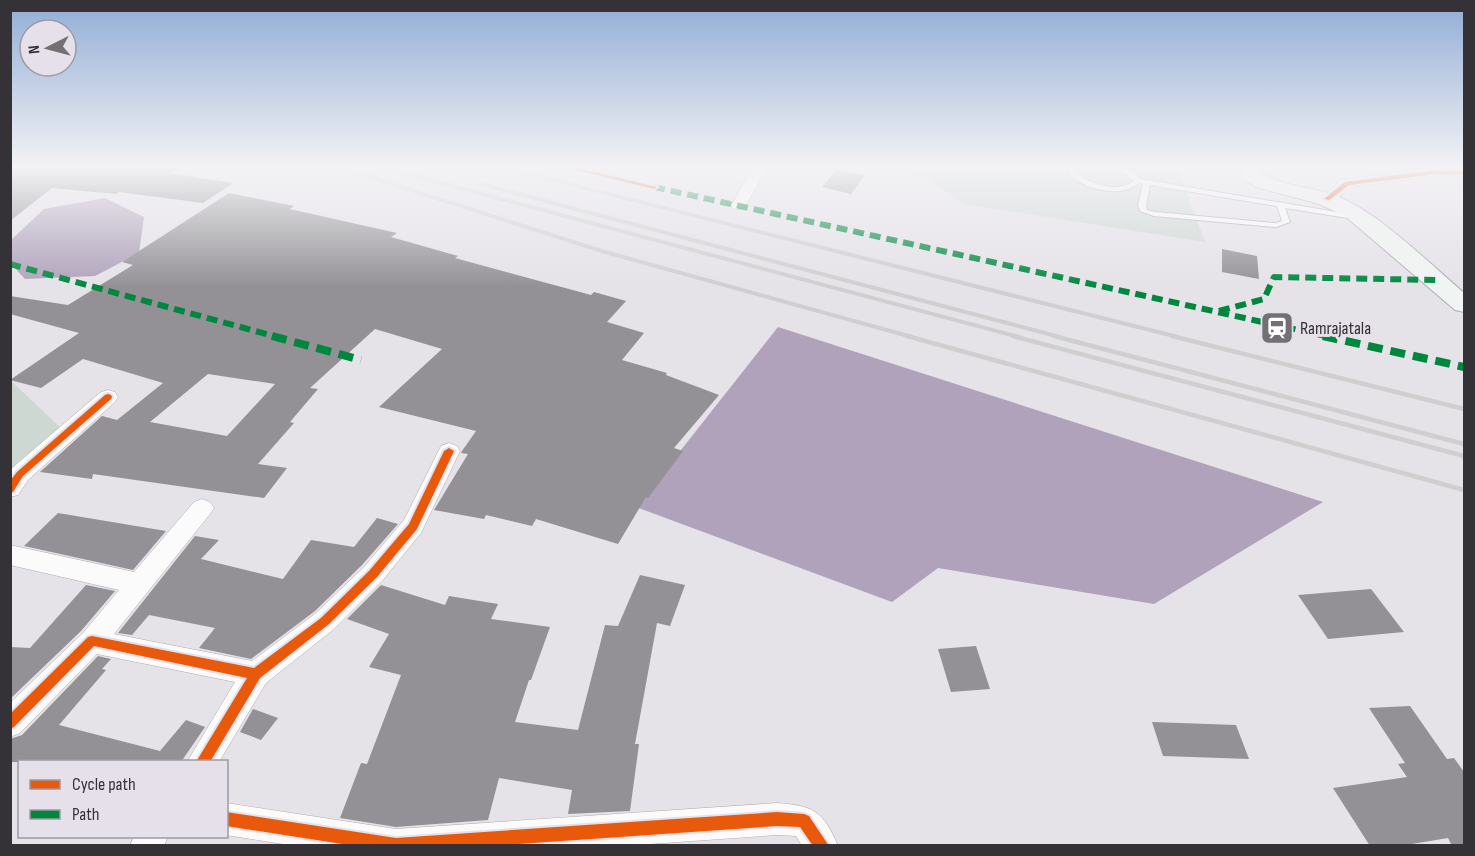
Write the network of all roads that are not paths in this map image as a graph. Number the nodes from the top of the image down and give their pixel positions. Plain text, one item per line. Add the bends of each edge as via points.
1 (1143, 207) edge
2 (1281, 207) edge
3 (1298, 207) edge
4 (1342, 207) edge
5 (1364, 218) junction
6 (1464, 305) edge
7 (108, 397) dead end
8 (449, 451) dead end
9 (14, 478) edge
10 (202, 508) dead end
11 (10, 555) edge
12 (141, 584) junction
13 (92, 641) junction
14 (256, 674) junction
15 (10, 723) edge
16 (203, 760) edge
17 (228, 819) edge
18 (822, 846) edge

1 - 2 lane via 1154,214 1276,225 1286,222
3 - 5 lane
4 - 5 main road
5 - 6 main road
7 - 9 street
8 - 14 street via 413,526 373,574 325,621
10 - 12 street
11 - 12 street
12 - 13 street
13 - 14 street
13 - 15 street
14 - 16 street
17 - 18 street via 396,845 777,819 804,821

